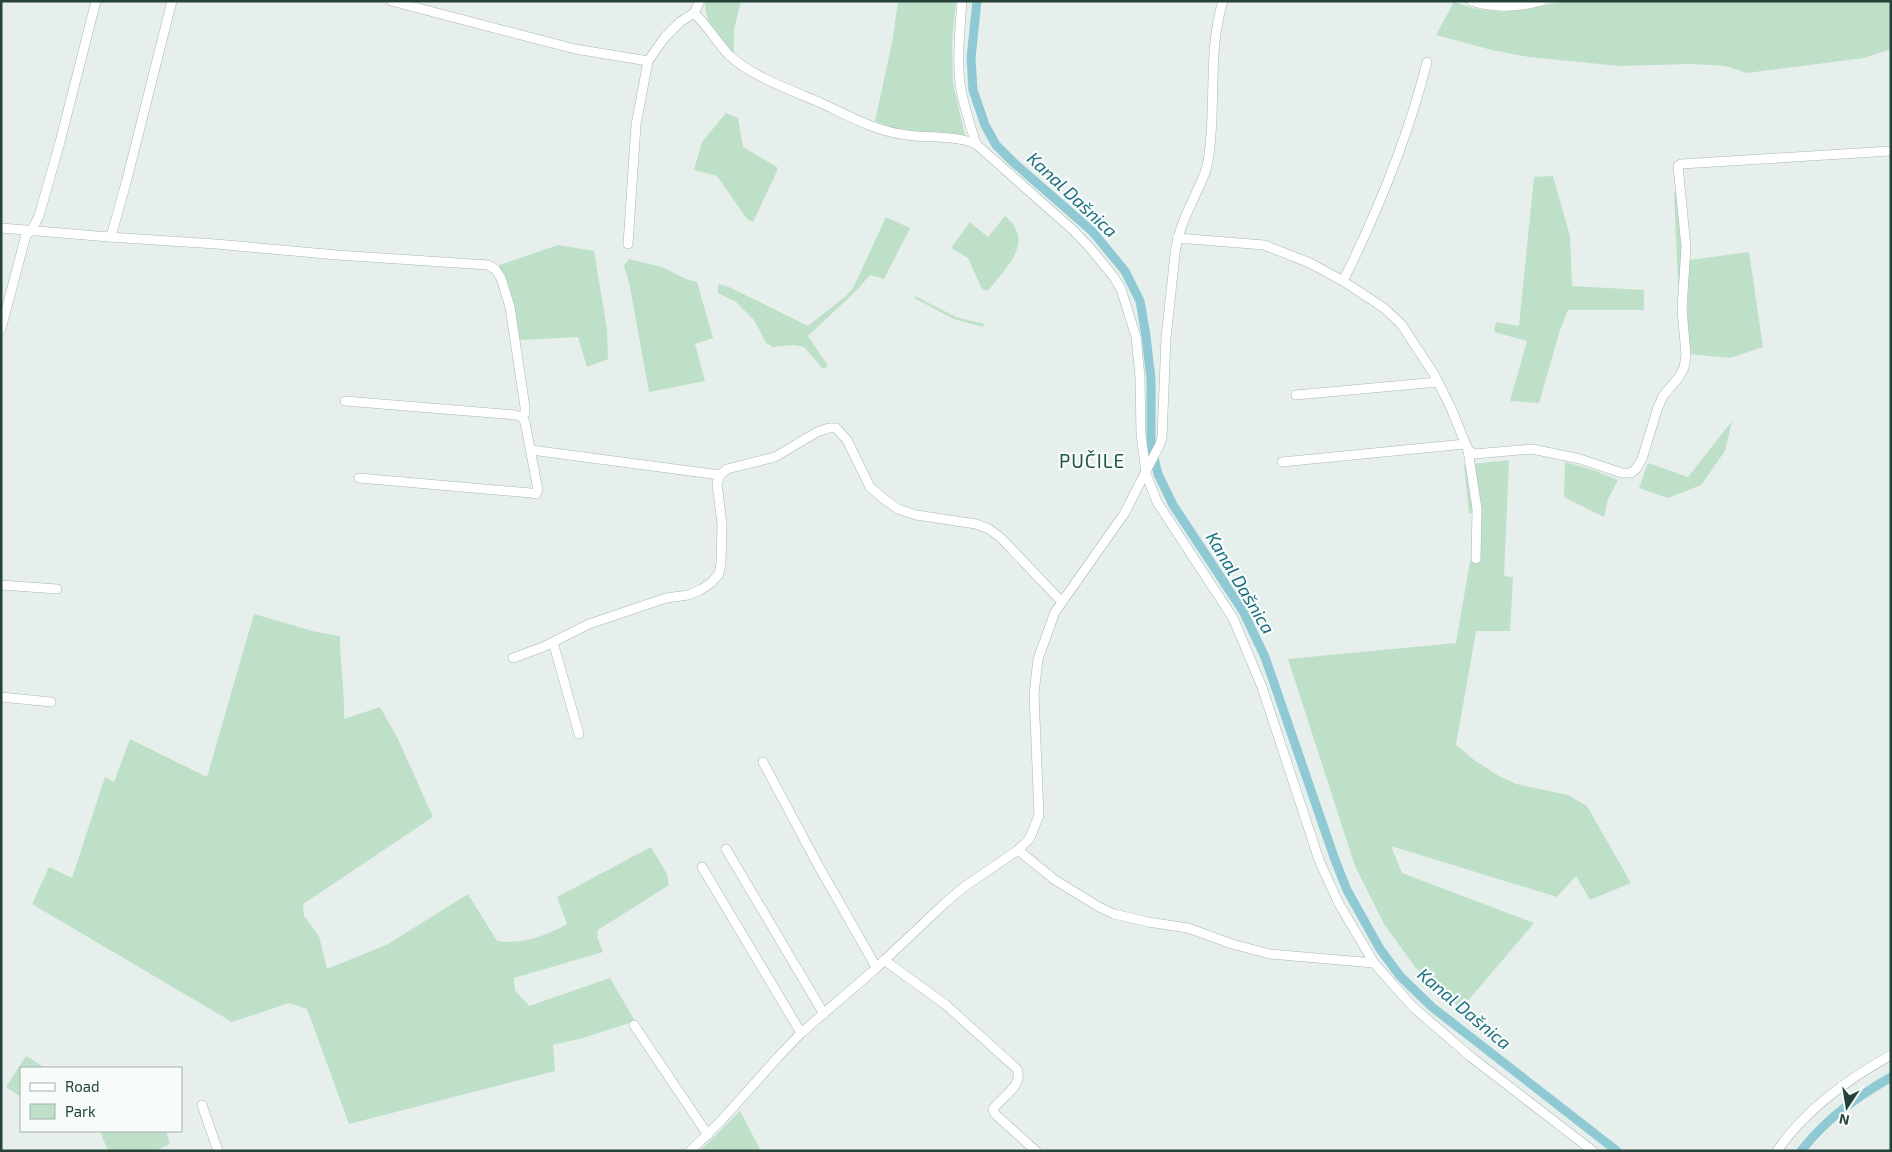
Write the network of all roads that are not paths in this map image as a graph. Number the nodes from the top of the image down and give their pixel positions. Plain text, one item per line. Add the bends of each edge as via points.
1 (96, 1) edge
2 (172, 1) edge
3 (391, 1) edge
4 (700, 1) edge
5 (962, 1) edge
6 (1223, 1) edge
7 (1471, 1) edge
8 (1542, 1) edge
9 (694, 13) junction
10 (648, 61) junction
11 (1427, 62) dead end
12 (976, 144) junction
13 (1891, 151) edge
14 (1, 228) edge
15 (32, 230) junction
16 (109, 237) junction
17 (1177, 238) junction
18 (628, 244) dead end
19 (1343, 281) junction
20 (1, 329) edge
21 (1438, 382) junction
22 (1296, 396) dead end
23 (346, 401) dead end
24 (522, 417) junction
25 (1466, 447) junction
26 (531, 450) junction
27 (1282, 462) dead end
28 (1147, 471) junction
29 (720, 475) junction
30 (359, 478) dead end
31 (1476, 558) dead end
32 (1, 585) edge
33 (57, 589) dead end
34 (1061, 601) junction
35 (553, 642) junction
36 (513, 658) dead end
37 (1, 697) edge
38 (51, 702) dead end
39 (578, 734) dead end
40 (763, 762) dead end
41 (726, 849) dead end
42 (1018, 850) junction
43 (702, 867) dead end
44 (884, 960) junction
45 (1374, 963) junction
46 (876, 967) junction
47 (824, 1014) junction
48 (634, 1025) dead end
49 (801, 1033) junction
50 (1891, 1055) edge
51 (202, 1105) dead end
52 (708, 1135) junction
53 (218, 1151) edge
54 (690, 1151) edge
55 (1036, 1151) edge
56 (1593, 1151) edge
57 (1777, 1151) edge

1 - 15 street via 60,142
2 - 16 street
3 - 10 street via 575,49
4 - 9 street
5 - 12 street via 960,83
6 - 17 street via 1215,44 1208,164
7 - 8 street via 1500,6
9 - 10 street via 665,37
9 - 12 street via 728,54 779,84 870,124 901,134 967,140
10 - 18 street via 636,125
11 - 19 street via 1402,142 1365,237
12 - 28 street via 1074,231 1092,249 1121,289 1136,337 1140,434
13 - 25 street via 1678,166 1686,247 1682,309 1686,355 1679,377 1663,396 1636,469 1622,473 1532,448 1474,454
14 - 15 street
15 - 16 street
15 - 20 street via 26,235
16 - 24 street via 488,265 501,278 510,307 525,407
17 - 19 street via 1264,245 1310,263
17 - 28 street via 1166,338 1162,438
19 - 21 street via 1384,308 1401,324
21 - 22 street
21 - 25 street
23 - 24 street
24 - 26 street
25 - 27 street
25 - 31 street via 1477,509
26 - 29 street
26 - 30 street via 536,494
28 - 34 street via 1124,514
28 - 45 street via 1157,502 1233,618 1262,687 1319,860 1338,902
29 - 34 street via 727,469 775,457 816,432 836,428 847,440 870,486 884,500 916,515 989,528
29 - 35 street via 717,484 722,524 721,563 719,574 711,583 688,595 666,598 589,624
32 - 33 street
34 - 42 street via 1048,627 1035,676 1040,815 1030,838
35 - 36 street
35 - 39 street
37 - 38 street
40 - 46 street
41 - 47 street
42 - 44 street via 945,903
42 - 45 street via 1055,880 1114,914 1188,928 1270,954
43 - 49 street
44 - 46 street
44 - 55 street via 946,1005 1017,1069 1020,1075 1018,1082 994,1109 995,1114
45 - 56 street via 1413,1008
46 - 47 street
47 - 49 street
48 - 52 street
49 - 52 street
50 - 57 street via 1857,1074 1818,1106
51 - 53 street
52 - 54 street

